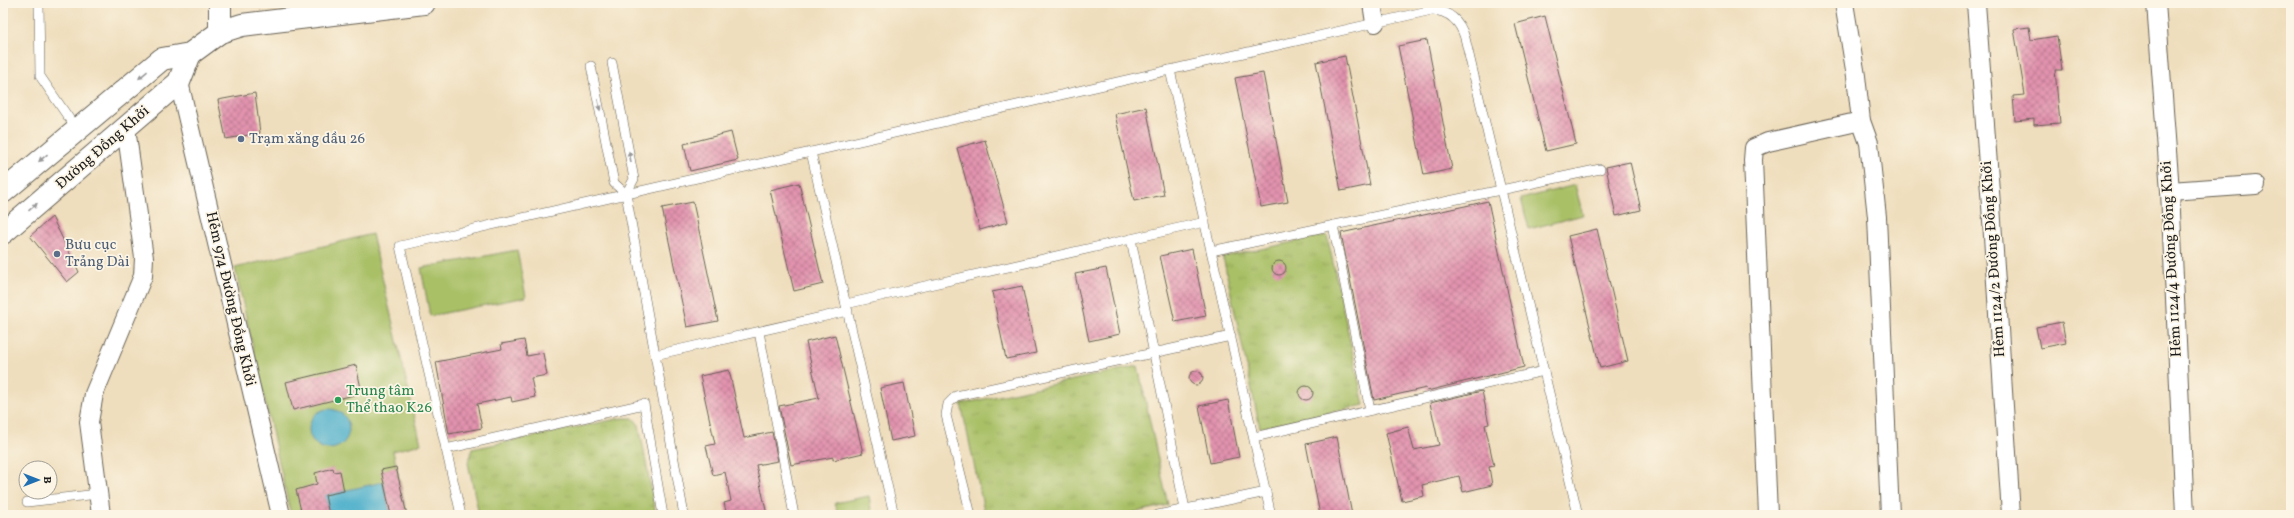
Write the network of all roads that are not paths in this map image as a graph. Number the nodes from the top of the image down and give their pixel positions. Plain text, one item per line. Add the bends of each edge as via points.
1 (40, 3) edge
2 (220, 3) edge
3 (424, 3) edge
4 (1372, 3) edge
5 (1844, 3) edge
6 (1976, 3) edge
7 (2156, 3) edge
8 (1376, 23) junction
9 (220, 32) junction
10 (190, 54) junction
11 (162, 59) junction
12 (612, 63) dead end
13 (591, 66) dead end
14 (1170, 70) junction
15 (179, 82) junction
16 (1861, 121) junction
17 (126, 128) junction
18 (77, 130) junction
19 (811, 152) junction
20 (1600, 169) dead end
21 (2256, 185) dead end
22 (1501, 190) junction
23 (3, 192) edge
24 (2170, 192) junction
25 (626, 194) junction
26 (1205, 222) junction
27 (1333, 225) junction
28 (3, 233) edge
29 (1131, 239) junction
30 (1211, 251) junction
31 (847, 308) junction
32 (759, 332) junction
33 (1231, 336) junction
34 (1154, 352) junction
35 (655, 355) junction
36 (1544, 371) junction
37 (1370, 410) junction
38 (1254, 437) junction
39 (446, 449) junction
40 (1266, 492) junction
41 (98, 494) junction
42 (26, 502) dead end
43 (1185, 509) junction
44 (101, 515) edge
45 (282, 515) edge
46 (461, 515) edge
47 (663, 515) edge
48 (684, 515) edge
49 (794, 515) edge
50 (894, 515) edge
51 (971, 515) edge
52 (1158, 515) edge
53 (1271, 515) edge
54 (1578, 515) edge
55 (1768, 515) edge
56 (1890, 515) edge
57 (2011, 515) edge
58 (2185, 515) edge

1 - 18 lane via 40,76
2 - 9 main road
3 - 9 main road, Đường Đồng Khởi via 242,25
4 - 8 street
5 - 16 street
6 - 57 street, Hẻm 1124/2 Đường Đồng Khởi
7 - 24 street, Hẻm 1124/4 Đường Đồng Khởi
8 - 14 lane
8 - 22 lane via 1432,10 1447,13 1458,21 1465,38
9 - 10 main road, Đường Đồng Khởi
10 - 11 main road, Đường Đồng Khởi
10 - 15 main road, Đường Đồng Khởi
11 - 15 main road
11 -> 18 main road, Đường Đồng Khởi
25 -> 12 lane via 634,179
13 -> 25 lane via 614,183
14 - 19 lane
14 - 26 lane
15 - 17 main road, Đường Đồng Khởi
15 - 45 street, Hẻm 974 Đường Đồng Khởi
16 - 55 street via 1759,144 1754,148
16 - 56 street via 1869,144 1877,217
28 -> 17 main road, Đường Đồng Khởi
17 - 41 street via 144,258 143,276 94,394 89,422
18 -> 23 main road, Đường Đồng Khởi
19 - 25 lane
19 - 31 lane
20 - 22 lane
21 - 24 street
22 - 27 lane
22 - 36 lane
24 - 58 street, Hẻm 1124/4 Đường Đồng Khởi
25 - 35 lane
25 - 39 lane via 400,246
26 - 29 lane
26 - 30 lane
27 - 30 lane
27 - 37 lane
29 - 31 lane
29 - 34 lane
30 - 33 lane
31 - 32 lane
31 - 50 lane
32 - 35 lane
32 - 49 lane
33 - 34 lane
33 - 38 lane
34 - 43 lane
34 - 51 lane via 966,392 952,399 946,409 947,422
35 - 48 lane
36 - 37 lane
36 - 54 lane
37 - 38 lane
38 - 40 lane
39 - 46 lane
39 - 47 lane via 644,404
40 - 43 lane
40 - 53 lane
41 - 42 lane
41 - 44 street
43 - 52 lane

